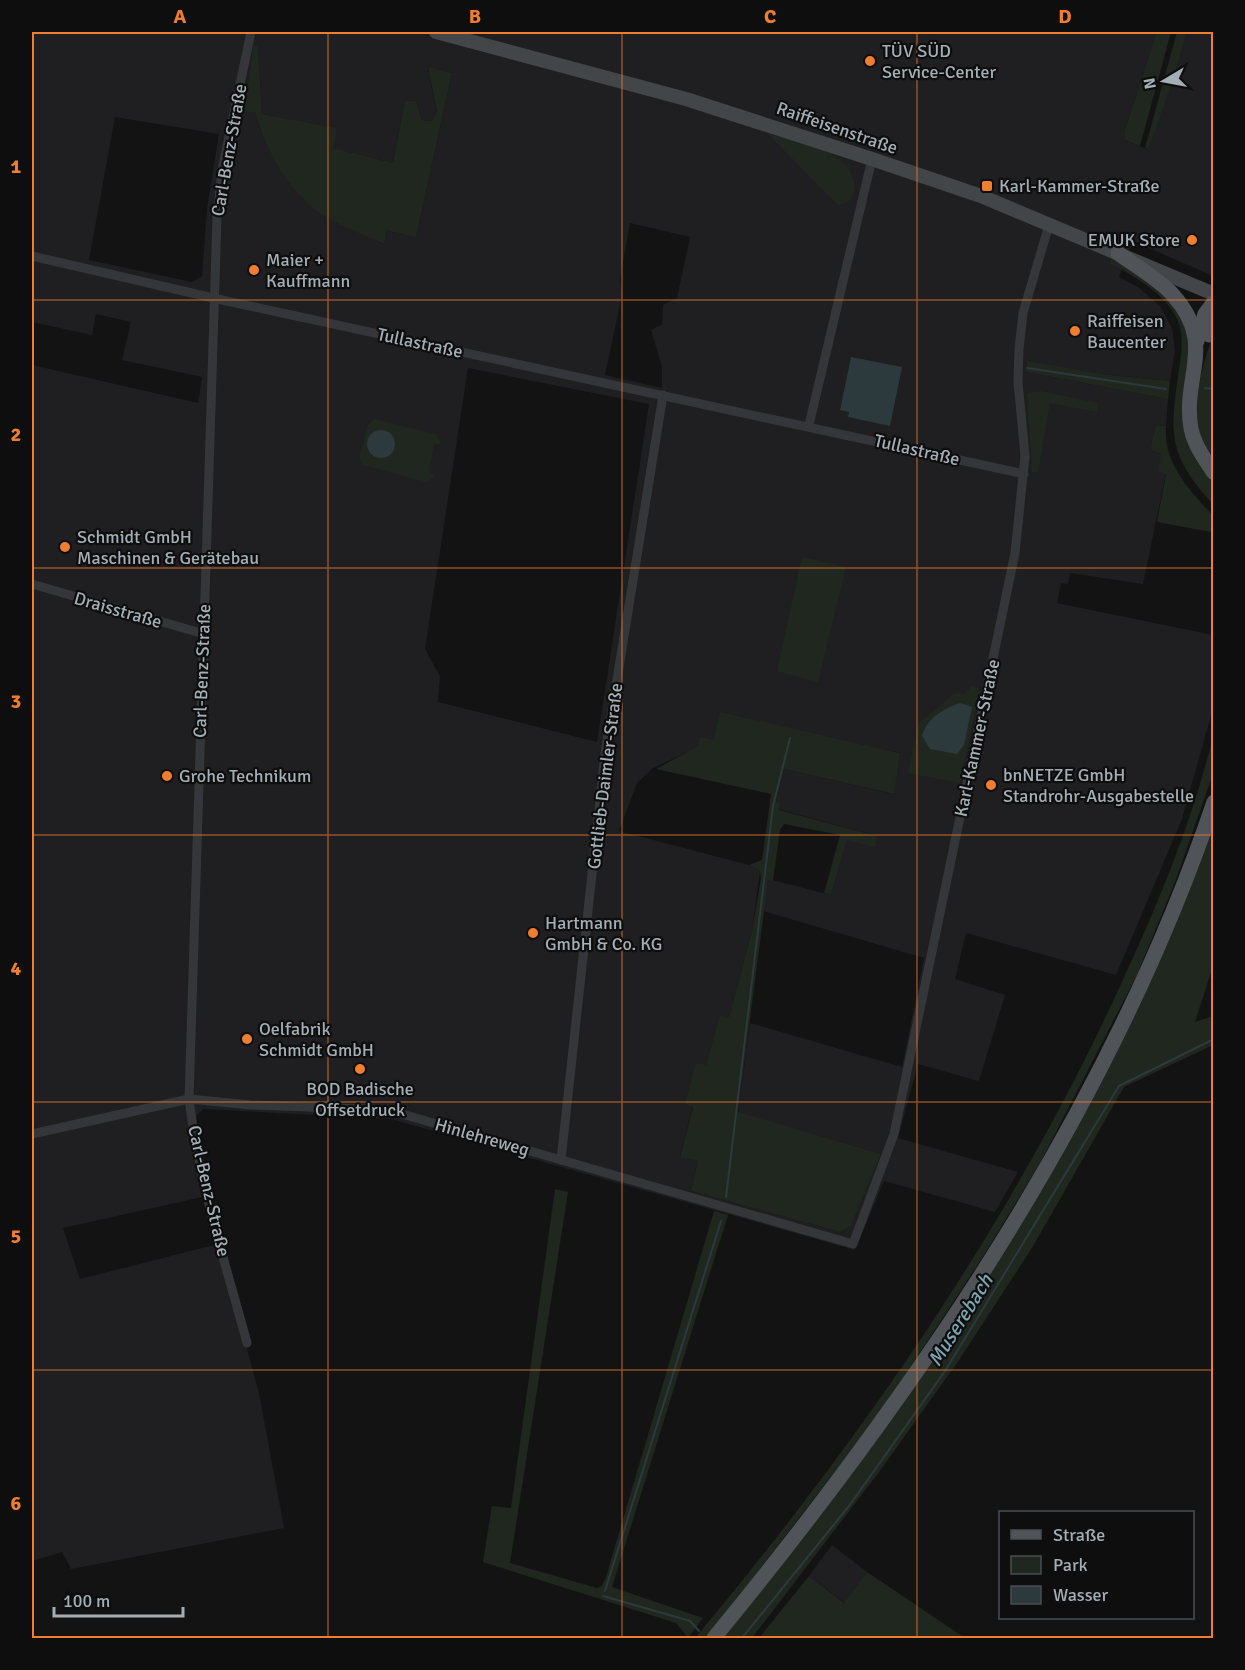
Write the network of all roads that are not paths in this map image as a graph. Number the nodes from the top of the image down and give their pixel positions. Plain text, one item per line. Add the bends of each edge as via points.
1 (251, 32) edge
2 (436, 32) edge
3 (872, 159) junction
4 (1049, 225) junction
5 (1118, 253) junction
6 (32, 256) edge
7 (1214, 294) edge
8 (214, 298) junction
9 (1214, 302) edge
10 (1208, 332) edge
11 (663, 395) junction
12 (809, 425) junction
13 (1207, 457) edge
14 (1214, 473) edge
15 (1024, 474) junction
16 (32, 584) edge
17 (204, 634) junction
18 (1214, 802) edge
19 (189, 1099) junction
20 (32, 1134) edge
21 (561, 1160) junction
22 (853, 1244) joint
23 (247, 1343) dead end
24 (714, 1638) edge

1 - 8 street, Carl-Benz-Straße via 222,170
2 - 3 street, Raiffeisenstraße via 686,99
3 - 4 street, Raiffeisenstraße via 981,196
3 - 12 street
4 - 5 street, Raiffeisenstraße
4 - 15 street, Karl-Kammer-Straße via 1023,313 1019,349
5 - 7 street, Raiffeisenstraße
5 - 10 main road via 1173,294 1189,318
6 - 8 street, Tullastraße
8 - 11 street, Tullastraße
8 - 17 street, Carl-Benz-Straße
9 - 10 main road via 1205,315
10 - 13 main road via 1197,358 1190,411 1194,439
11 - 12 street, Tullastraße
11 - 21 street, Gottlieb-Daimler-Straße via 605,754
12 - 15 street, Tullastraße
13 - 14 main road
15 - 22 street, Karl-Kammer-Straße via 1015,553 896,1124
16 - 17 street, Draisstraße
17 - 19 street, Carl-Benz-Straße
18 - 24 main road via 1171,915 1116,1034 1080,1106 981,1276 845,1474
19 - 20 street, Hinlehreweg
19 - 21 street, Hinlehreweg via 388,1110
19 - 23 street, Carl-Benz-Straße via 195,1148
21 - 22 street, Hinlehreweg

